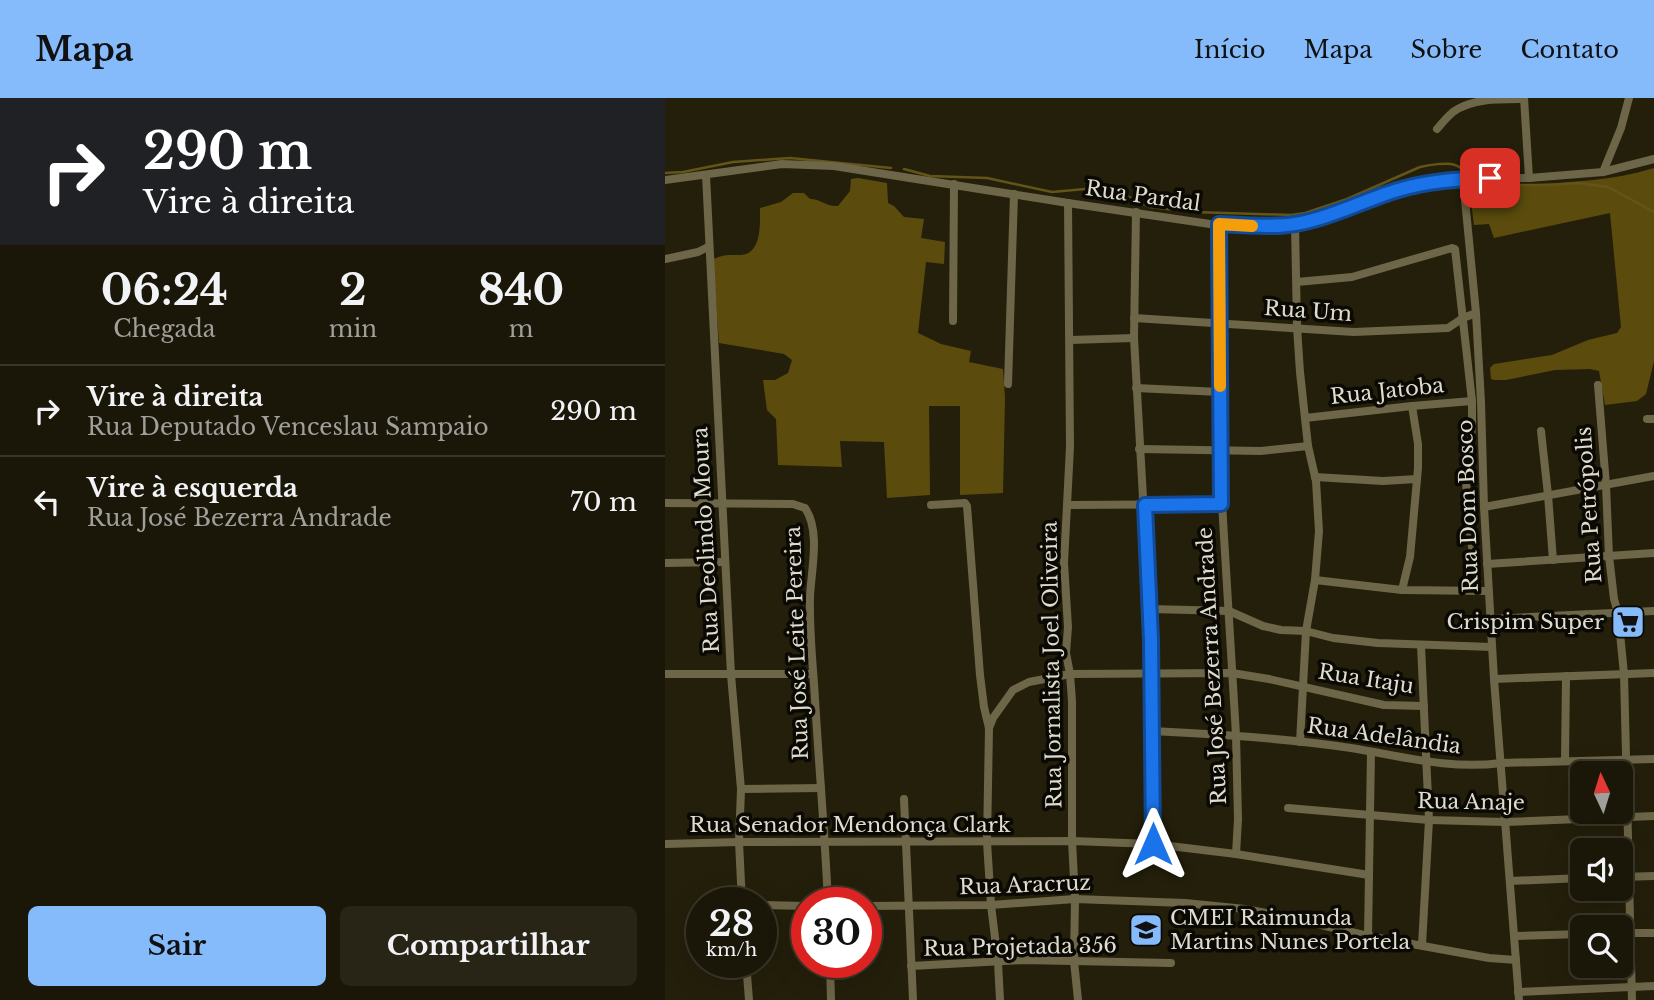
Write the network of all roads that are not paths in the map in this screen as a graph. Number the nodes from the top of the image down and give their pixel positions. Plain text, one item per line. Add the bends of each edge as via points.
1 (1524, 98) edge
2 (1629, 98) edge
3 (1437, 129) dead end
4 (1654, 159) edge
5 (1603, 172) junction
6 (706, 175) junction
7 (1529, 177) junction
8 (1464, 179) junction
9 (665, 180) edge
10 (954, 184) junction
11 (1014, 194) junction
12 (1068, 203) junction
13 (1136, 212) junction
14 (1219, 224) junction
15 (1295, 224) junction
16 (708, 247) junction
17 (665, 259) edge
18 (1297, 282) junction
19 (1476, 313) junction
20 (1134, 318) junction
21 (1463, 318) junction
22 (953, 321) dead end
23 (1220, 323) junction
24 (1297, 327) junction
25 (1134, 338) junction
26 (1070, 340) junction
27 (1008, 384) dead end
28 (1598, 384) dead end
29 (1136, 388) junction
30 (1220, 392) junction
31 (1472, 401) junction
32 (1412, 406) junction
33 (1305, 418) junction
34 (1541, 431) dead end
35 (1308, 446) junction
36 (1139, 449) junction
37 (1220, 450) junction
38 (1654, 476) edge
39 (1315, 477) junction
40 (1483, 477) junction
41 (1466, 478) junction
42 (1417, 479) junction
43 (1606, 485) junction
44 (1548, 495) junction
45 (665, 503) edge
46 (722, 504) junction
47 (1221, 504) junction
48 (931, 505) dead end
49 (1068, 505) junction
50 (1145, 505) junction
51 (1484, 507) junction
52 (1654, 553) edge
53 (1609, 556) junction
54 (1553, 560) junction
55 (725, 562) junction
56 (665, 563) edge
57 (1487, 564) junction
58 (1315, 580) junction
59 (1402, 590) junction
60 (1476, 591) junction
61 (1488, 592) junction
62 (1150, 609) junction
63 (1229, 611) junction
64 (1654, 611) edge
65 (1618, 613) junction
66 (1490, 619) junction
67 (1306, 631) junction
68 (1422, 645) junction
69 (1492, 648) junction
70 (1151, 673) junction
71 (1232, 673) junction
72 (1654, 673) edge
73 (665, 674) edge
74 (731, 674) junction
75 (813, 674) junction
76 (1070, 674) junction
77 (1623, 674) junction
78 (1566, 676) junction
79 (1494, 678) junction
80 (1303, 687) junction
81 (1424, 706) junction
82 (989, 728) junction
83 (1152, 731) junction
84 (1236, 735) junction
85 (1300, 742) junction
86 (1371, 752) junction
87 (1654, 759) edge
88 (1626, 760) junction
89 (1565, 761) junction
90 (1426, 762) junction
91 (1501, 763) junction
92 (821, 788) junction
93 (741, 789) junction
94 (904, 799) dead end
95 (1288, 808) dead end
96 (1370, 814) junction
97 (1654, 816) edge
98 (1633, 817) edge
99 (1570, 819) edge
100 (1429, 820) junction
101 (1505, 822) junction
102 (1072, 841) junction
103 (739, 842) junction
104 (907, 842) junction
105 (987, 842) junction
106 (825, 843) junction
107 (665, 844) edge
108 (1153, 844) junction
109 (1236, 854) junction
110 (1369, 875) junction
111 (1654, 876) edge
112 (1633, 877) edge
113 (1570, 878) edge
114 (1510, 881) junction
115 (741, 887) edge
116 (827, 887) edge
117 (1075, 899) junction
118 (991, 905) junction
119 (882, 906) edge
120 (908, 907) junction
121 (1633, 933) edge
122 (1654, 933) edge
123 (1570, 934) edge
124 (1368, 936) junction
125 (1515, 936) junction
126 (1422, 945) junction
127 (1516, 960) junction
128 (1075, 961) junction
129 (998, 962) junction
130 (1171, 963) dead end
131 (911, 966) junction
132 (747, 978) edge
133 (830, 978) edge
134 (1630, 978) edge
135 (1654, 986) edge
136 (1631, 987) junction
137 (1519, 996) edge
138 (749, 1000) edge
139 (831, 1000) edge
140 (913, 1000) edge
141 (1000, 1000) edge
142 (1078, 1000) edge
143 (1632, 1000) edge

1 - 3 street via 1470,103 1454,111
1 - 7 street
2 - 5 street
4 - 5 street, Rua Pardal
5 - 7 street, Rua Pardal
6 - 9 street, Rua Pardal
6 - 10 street, Rua Pardal via 806,164
6 - 16 street, Rua Deolindo Moura
7 - 8 street, Rua Pardal
8 - 15 street, Rua Pardal via 1396,190
8 - 19 street, Rua Dom Bosco
10 - 11 street, Rua Pardal
10 - 22 street
11 - 12 street, Rua Pardal
11 - 27 street
12 - 13 street, Rua Pardal
12 - 26 street, Rua Jornalista Joel Oliveira
13 - 14 street, Rua Pardal
13 - 20 street
14 - 15 street, Rua Pardal
14 - 23 street, Rua José Bezerra Andrade
15 - 18 street
16 - 17 street
16 - 46 street, Rua Deolindo Moura
18 - 21 street via 1340,280 1455,248
18 - 24 street
19 - 21 street, Rua Um
19 - 40 street, Rua Dom Bosco
20 - 23 street, Rua Um
20 - 25 street
21 - 24 street, Rua Um via 1448,328 1395,331
21 - 31 street
23 - 24 street, Rua Um
23 - 30 street, Rua José Bezerra Andrade
24 - 33 street
25 - 26 street
25 - 29 street
26 - 49 street, Rua Jornalista Joel Oliveira
28 - 43 street, Rua Petrópolis
29 - 30 street
29 - 36 street
30 - 37 street, Rua José Bezerra Andrade
31 - 32 street, Rua Jatoba
31 - 41 street
32 - 33 street, Rua Jatoba
32 - 42 street
33 - 35 street
34 - 44 street
35 - 37 street
35 - 39 street
36 - 37 street
36 - 50 street
37 - 47 street, Rua José Bezerra Andrade
38 - 43 street
39 - 42 street
39 - 58 street via 1319,531
40 - 41 street
40 - 51 street, Rua Dom Bosco
41 - 60 street
42 - 59 street via 1410,557
43 - 44 street
43 - 53 street, Rua Petrópolis
44 - 51 street
44 - 54 street
45 - 46 street
46 - 55 street, Rua Deolindo Moura
46 - 75 street, Rua José Leite Pereira via 786,503 805,508 811,517
47 - 50 street
47 - 63 street, Rua José Bezerra Andrade
48 - 82 street via 967,504 979,675
49 - 50 street
49 - 76 street, Rua Jornalista Joel Oliveira via 1064,563
50 - 62 street
51 - 57 street, Rua Dom Bosco
52 - 53 street
53 - 54 street
53 - 65 street, Rua Petrópolis
54 - 57 street
55 - 56 street
55 - 74 street, Rua Deolindo Moura
57 - 61 street, Rua Dom Bosco
58 - 59 street
58 - 67 street
59 - 60 street
60 - 61 street
61 - 66 street, Rua Dom Bosco
62 - 63 street
62 - 70 street
63 - 67 street, Rua Itaju via 1263,626
63 - 71 street, Rua José Bezerra Andrade
64 - 65 street
65 - 66 street
65 - 77 street, Rua Petrópolis
66 - 69 street, Rua Dom Bosco
67 - 68 street, Rua Itaju via 1333,638
67 - 80 street
68 - 69 street, Rua Itaju
68 - 81 street
69 - 79 street, Rua Dom Bosco
70 - 71 street
70 - 76 street
70 - 83 street
71 - 80 street
71 - 84 street, Rua José Bezerra Andrade
72 - 77 street
73 - 74 street
74 - 75 street
74 - 93 street, Rua Deolindo Moura
75 - 92 street, Rua José Leite Pereira
76 - 82 street via 1013,690
76 - 102 street, Rua Jornalista Joel Oliveira
77 - 78 street
77 - 88 street, Rua Petrópolis
78 - 79 street
78 - 89 street
79 - 91 street, Rua Dom Bosco
80 - 81 street, Rua Itaju via 1384,705
80 - 85 street
81 - 90 street
82 - 105 street
83 - 84 street, Rua Adelândia
83 - 108 street
84 - 85 street, Rua Adelândia
84 - 109 street, Rua José Bezerra Andrade
85 - 86 street, Rua Adelândia
86 - 90 street, Rua Adelândia
86 - 96 street
87 - 88 street, Rua Adelândia
88 - 89 street, Rua Adelândia
89 - 91 street, Rua Adelândia
90 - 91 street, Rua Adelândia
90 - 100 street
91 - 101 street, Rua Dom Bosco
92 - 93 street
92 - 106 street, Rua José Leite Pereira
93 - 103 street, Rua Deolindo Moura
94 - 104 street
95 - 96 street, Rua Anaje
96 - 100 street, Rua Anaje
96 - 110 street
97 - 98 street, Rua Anaje
99 - 101 street, Rua Anaje
100 - 101 street, Rua Anaje
100 - 126 street
101 - 114 street, Rua Dom Bosco
102 - 105 street, Rua Senador Mendonça Clark
102 - 108 street, Rua Senador Mendonça Clark
102 - 117 street, Rua Jornalista Joel Oliveira
103 - 106 street, Rua Senador Mendonça Clark
103 - 107 street, Rua Senador Mendonça Clark
103 - 115 street, Rua Deolindo Moura
104 - 105 street, Rua Senador Mendonça Clark
104 - 106 street, Rua Senador Mendonça Clark
104 - 120 street
105 - 118 street
106 - 116 street, Rua José Leite Pereira
108 - 109 street, Rua Senador Mendonça Clark
109 - 110 street, Rua Senador Mendonça Clark
110 - 124 street
111 - 112 street
113 - 114 street
114 - 125 street, Rua Dom Bosco
117 - 118 street, Rua Aracruz
117 - 124 street, Rua Aracruz via 1245,909
117 - 128 street, Rua Jornalista Joel Oliveira
118 - 120 street, Rua Aracruz
118 - 129 street
119 - 120 street, Rua Aracruz
120 - 131 street
121 - 122 street
123 - 125 street
124 - 126 street, Rua Aracruz
125 - 127 street, Rua Dom Bosco
126 - 127 street, Rua Aracruz
127 - 137 street, Rua Dom Bosco
128 - 129 street, Rua Projetada 356
128 - 130 street, Rua Projetada 356
128 - 142 street, Rua Jornalista Joel Oliveira
129 - 131 street, Rua Projetada 356
129 - 141 street
131 - 140 street
132 - 138 street
133 - 139 street
134 - 136 street, Rua Petrópolis
135 - 136 street
136 - 137 street
136 - 143 street, Rua Petrópolis

